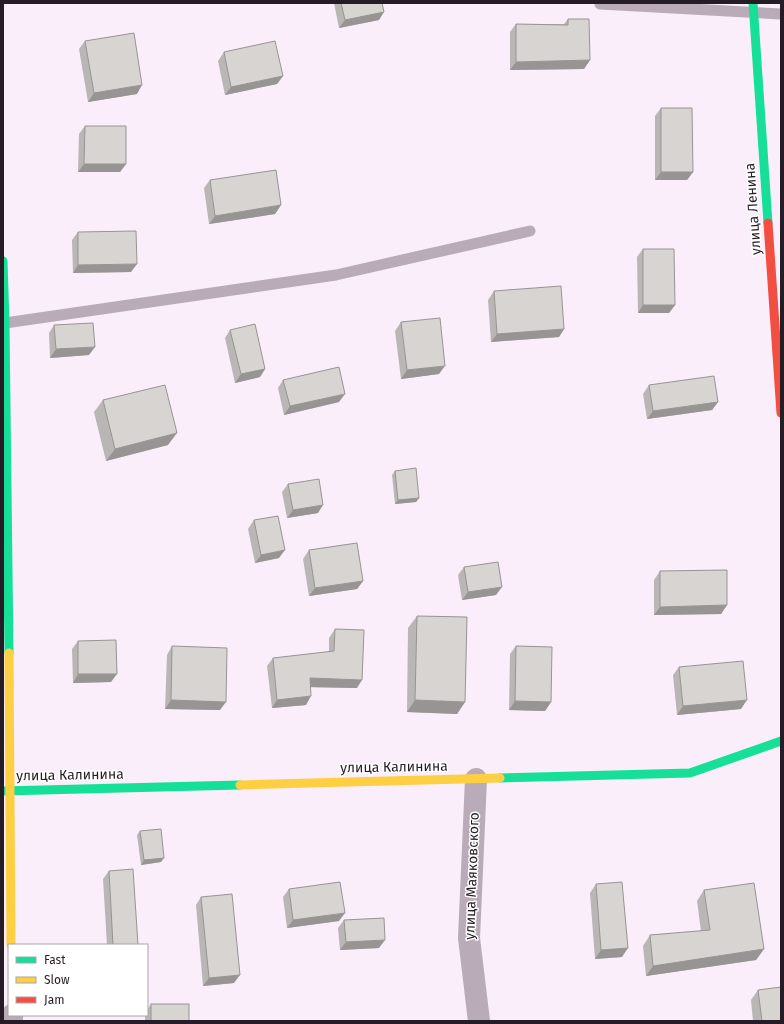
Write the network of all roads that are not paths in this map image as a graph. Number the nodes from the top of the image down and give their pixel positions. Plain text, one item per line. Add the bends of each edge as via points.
1 (600, 4) edge
2 (753, 8) edge
3 (781, 14) edge
4 (530, 231) dead end
5 (3, 261) edge
6 (5, 323) junction
7 (781, 413) edge
8 (781, 742) edge
9 (476, 779) junction
10 (7, 791) edge
11 (12, 944) edge
12 (479, 1021) edge

1 - 2 lane
2 - 3 lane
2 - 7 street, улица Ленина
4 - 6 lane via 336,275
5 - 6 street
6 - 10 street
8 - 9 street, улица Калинина via 690,773
9 - 10 street, улица Калинина
9 - 12 street, улица Маяковского via 469,938
10 - 11 street

